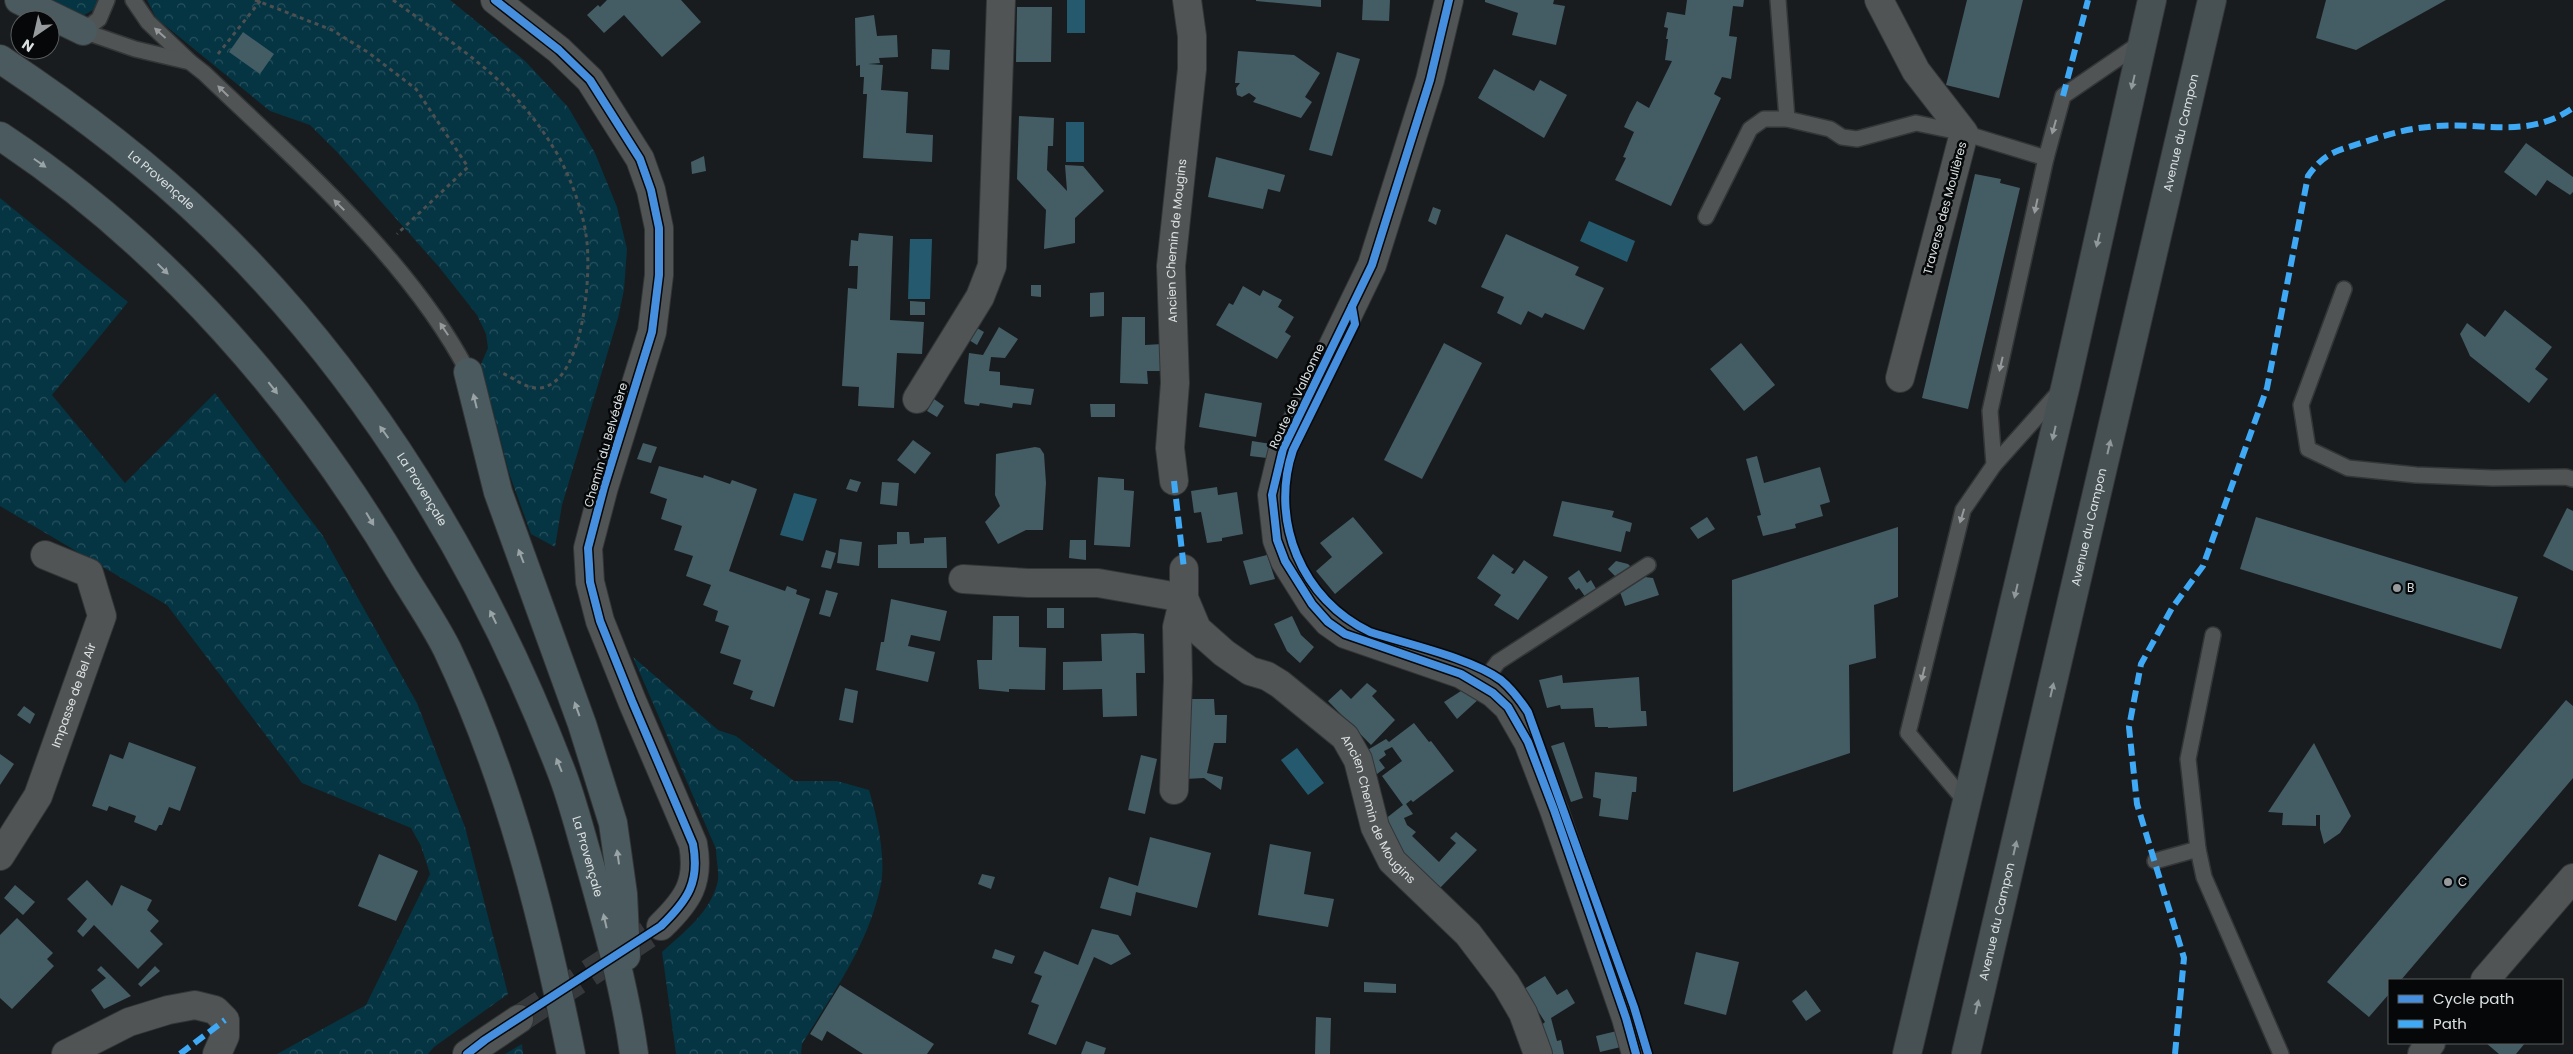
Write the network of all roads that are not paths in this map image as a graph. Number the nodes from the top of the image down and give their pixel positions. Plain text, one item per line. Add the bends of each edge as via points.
1 (19, 0) edge
2 (107, 0) edge
3 (133, 0) edge
4 (496, 0) edge
5 (1000, 0) edge
6 (1187, 0) edge
7 (1449, 0) edge
8 (1778, 0) edge
9 (1879, 0) edge
10 (2152, 0) edge
11 (2212, 0) edge
12 (83, 31) junction
13 (2142, 42) junction
14 (0, 59) edge
15 (190, 62) junction
16 (1787, 119) junction
17 (1964, 133) junction
18 (0, 136) edge
19 (2046, 158) junction
20 (1706, 217) dead end
21 (2344, 289) dead end
22 (468, 372) joint
23 (1900, 378) dead end
24 (2066, 384) junction
25 (917, 399) dead end
26 (1994, 465) junction
27 (2573, 479) edge
28 (1174, 481) dead end
29 (45, 555) dead end
30 (1648, 565) dead end
31 (1184, 569) dead end
32 (964, 579) dead end
33 (1184, 598) junction
34 (2213, 635) dead end
35 (1481, 685) junction
36 (1174, 790) dead end
37 (1966, 802) junction
38 (2198, 849) junction
39 (0, 856) edge
40 (2155, 861) dead end
41 (2573, 878) edge
42 (660, 926) tunnel mouth
43 (2486, 979) edge
44 (518, 1019) tunnel mouth
45 (630, 1027) junction
46 (2430, 1044) edge
47 (66, 1054) edge
48 (217, 1054) edge
49 (467, 1054) edge
50 (571, 1054) edge
51 (634, 1054) edge
52 (1538, 1054) edge
53 (1636, 1054) edge
54 (1907, 1054) edge
55 (1966, 1054) edge
56 (2280, 1054) edge
57 (2422, 1054) edge

1 - 12 highway
2 - 12 lane via 99,19
15 -> 3 lane via 148,22
4 - 42 street, Chemin du Belvédère via 559,50 590,80 640,158 659,228 659,275 652,332 588,548 590,582 600,621 694,844 697,865 692,887 677,910
5 - 25 street via 992,266 980,297
6 - 28 street, Ancien Chemin de Mougins via 1192,69 1172,266 1175,383 1170,448
7 - 35 street, Route de Valbonne via 1430,80 1372,265 1283,449 1272,495 1273,518 1285,561 1312,604 1328,622 1345,634 1442,667
8 - 16 lane
9 - 17 street, Traverse des Moulières via 1916,71
10 - 13 main road
55 -> 11 main road, Avenue du Campon
12 - 15 lane via 135,49
13 -> 19 lane via 2063,96
13 -> 24 main road
45 -> 14 highway, La Provençale via 599,896 564,779 520,670 481,592 412,471 318,340 210,224 148,168 48,91
22 -> 15 lane via 441,325 380,250 285,150
16 - 17 lane via 1857,139 1916,123
16 - 20 lane via 1764,119 1750,129
17 - 19 lane
17 - 23 street, Traverse des Moulières
18 -> 50 highway via 52,172 137,244 205,309 267,380 367,513 446,648 485,740 528,870 552,961
19 -> 26 lane via 1990,411
21 - 27 lane via 2301,405 2308,449 2348,468 2416,475
45 -> 22 highway via 623,894 613,823 582,724 498,492
24 - 26 lane
24 -> 37 main road
26 -> 37 lane via 1963,510 1908,733
29 - 39 street, Impasse de Bel Air via 89,573 102,616 38,796
30 - 35 lane via 1498,662
31 - 33 street, Ancien Chemin de Mougins
32 - 33 street via 1098,583
33 - 36 street, Ancien Chemin de Mougins via 1177,627
33 - 52 street, Ancien Chemin de Mougins via 1198,629 1224,653 1250,671 1280,684 1345,737 1358,760 1375,827 1392,861 1468,934 1506,984
34 - 38 lane via 2188,759
35 - 53 street, Route de Valbonne via 1508,707 1528,742 1620,999
37 - 54 main road
38 - 40 lane
38 - 56 lane via 2204,877
41 - 43 street
44 - 49 street
45 - 51 highway, La Provençale
46 - 57 street
47 - 48 street via 129,1022 195,1005 214,1010 224,1020 225,1036

